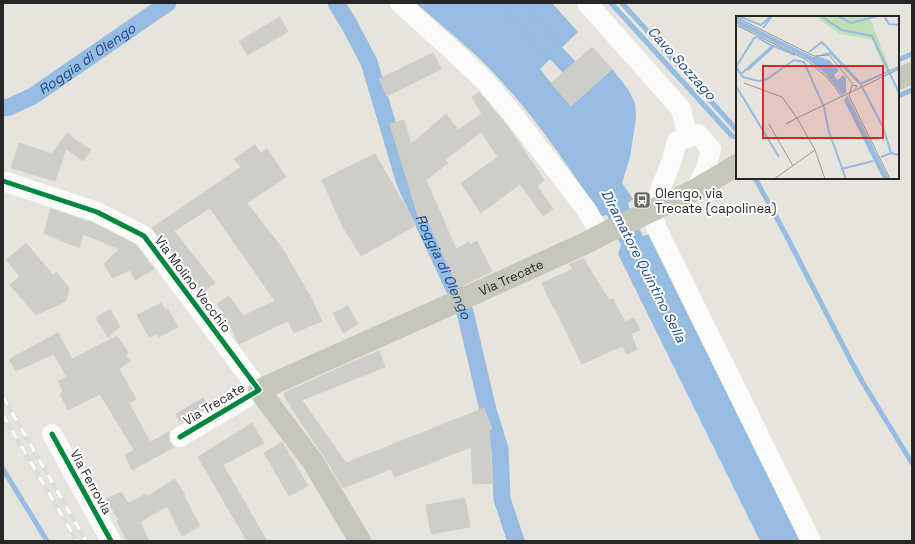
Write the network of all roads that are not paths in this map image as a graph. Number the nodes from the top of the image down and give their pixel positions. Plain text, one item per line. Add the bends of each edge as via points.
1 (400, 3) edge
2 (587, 3) edge
3 (912, 74) edge
4 (899, 79) edge
5 (688, 138) junction
6 (736, 165) edge
7 (3, 181) edge
8 (695, 190) junction
9 (643, 215) junction
10 (601, 235) junction
11 (259, 390) junction
12 (52, 434) dead end
13 (180, 437) dead end
14 (111, 541) edge
15 (360, 541) edge
16 (811, 541) edge

1 - 10 street via 484,80 577,198
2 - 5 street via 681,109
3 - 4 main road
5 - 8 street via 698,134 711,149 706,169
5 - 9 street via 677,142 671,162
6 - 8 main road
7 - 11 street, Via Molino Vecchio via 97,212 144,236
8 - 9 main road, Via Trecate
9 - 10 main road, Via Trecate
9 - 16 street via 656,227
10 - 11 main road, Via Trecate
11 - 13 street, Via Trecate
11 - 15 main road, Via Trecate via 313,462
12 - 14 street, Via Ferrovia

